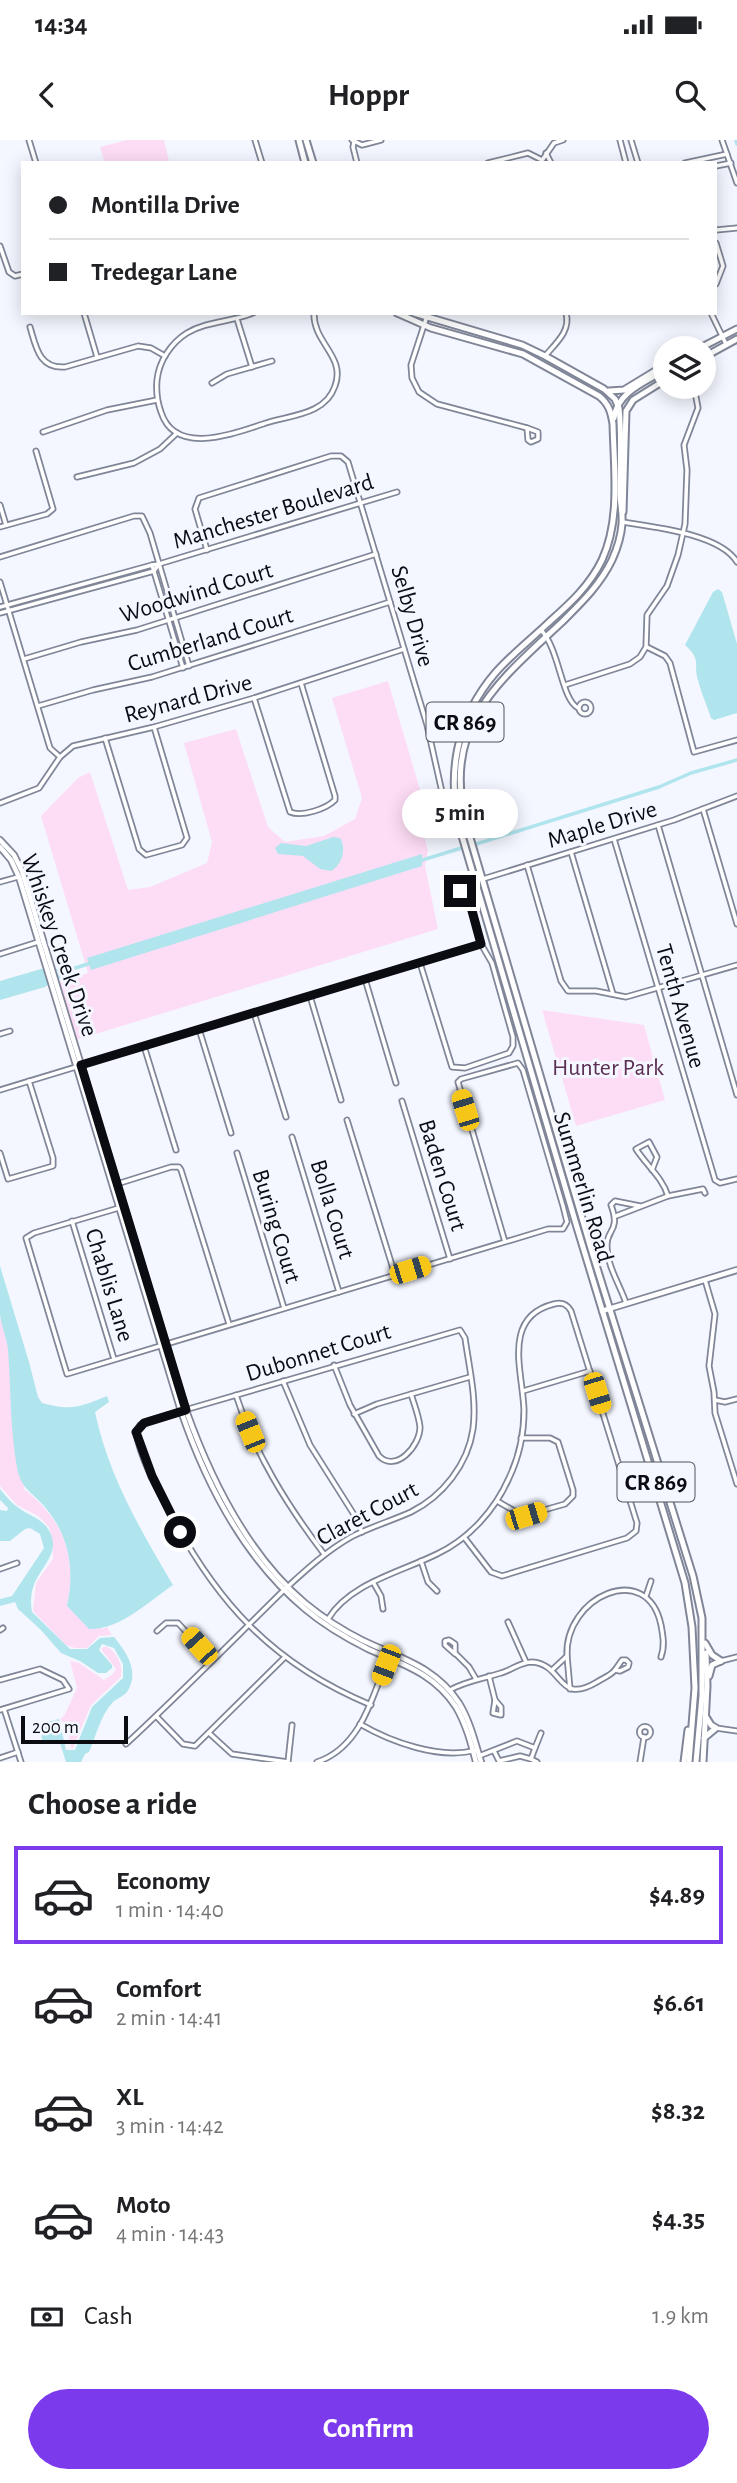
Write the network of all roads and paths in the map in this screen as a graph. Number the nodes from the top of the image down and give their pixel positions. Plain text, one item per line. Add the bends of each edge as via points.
1 (29, 140) edge
2 (255, 140) edge
3 (299, 140) edge
4 (306, 140) edge
5 (381, 140) edge
6 (563, 140) edge
7 (620, 140) edge
8 (631, 140) edge
9 (722, 140) edge
10 (353, 141) edge
11 (546, 153) junction
12 (727, 154) junction
13 (35, 161) edge
14 (261, 161) edge
15 (304, 161) edge
16 (312, 161) edge
17 (356, 161) edge
18 (497, 161) edge
19 (541, 161) edge
20 (543, 161) edge
21 (550, 161) edge
22 (625, 161) edge
23 (637, 161) edge
24 (694, 161) edge
25 (731, 163) junction
26 (717, 166) edge
27 (737, 183) edge
28 (737, 228) edge
29 (717, 230) edge
30 (717, 245) edge
31 (0, 246) edge
32 (21, 274) edge
33 (717, 281) edge
34 (85, 315) edge
35 (248, 315) edge
36 (314, 315) edge
37 (401, 315) edge
38 (566, 315) edge
39 (712, 315) edge
40 (427, 316) edge
41 (237, 319) junction
42 (423, 325) junction
43 (30, 327) dead end
44 (737, 329) edge
45 (722, 336) junction
46 (716, 339) edge
47 (737, 339) edge
48 (726, 344) junction
49 (716, 350) edge
50 (527, 355) junction
51 (165, 356) junction
52 (545, 356) junction
53 (97, 357) junction
54 (272, 361) dead end
55 (252, 367) junction
56 (653, 374) edge
57 (653, 376) edge
58 (569, 379) junction
59 (212, 383) dead end
60 (653, 387) edge
61 (606, 391) junction
62 (639, 396) junction
63 (696, 399) edge
64 (157, 400) junction
65 (618, 401) junction
66 (613, 424) junction
67 (527, 428) dead end
68 (43, 432) dead end
69 (177, 433) junction
70 (36, 451) dead end
71 (77, 477) dead end
72 (397, 492) dead end
73 (361, 503) junction
74 (0, 505) edge
75 (622, 522) junction
76 (6, 525) junction
77 (0, 527) edge
78 (683, 534) junction
79 (207, 550) junction
80 (376, 554) junction
81 (0, 557) edge
82 (737, 562) edge
83 (159, 564) junction
84 (152, 565) junction
85 (154, 571) junction
86 (104, 579) junction
87 (0, 582) edge
88 (106, 584) junction
89 (56, 591) junction
90 (57, 596) junction
91 (390, 602) junction
92 (7, 605) junction
93 (0, 607) edge
94 (9, 611) junction
95 (0, 613) edge
96 (175, 619) junction
97 (169, 621) junction
98 (541, 630) junction
99 (546, 636) junction
100 (646, 647) junction
101 (404, 649) junction
102 (24, 659) junction
103 (190, 666) junction
104 (183, 668) junction
105 (301, 683) junction
106 (565, 685) junction
107 (254, 698) junction
108 (38, 706) junction
109 (578, 708) dead end
110 (154, 727) junction
111 (105, 738) junction
112 (737, 740) edge
113 (60, 757) junction
114 (737, 796) edge
115 (0, 803) edge
116 (703, 809) junction
117 (658, 825) junction
118 (447, 832) dead end
119 (614, 839) junction
120 (0, 840) edge
121 (0, 847) edge
122 (571, 852) junction
123 (527, 865) junction
124 (21, 876) junction
125 (482, 879) junction
126 (475, 881) junction
127 (0, 882) edge
128 (460, 891) dead end
129 (737, 923) edge
130 (41, 942) junction
131 (481, 944) junction
132 (0, 954) edge
133 (420, 962) junction
134 (737, 965) edge
135 (702, 975) junction
136 (365, 979) junction
137 (658, 989) junction
138 (310, 996) junction
139 (613, 996) junction
140 (254, 1013) junction
141 (200, 1029) junction
142 (10, 1031) dead end
143 (0, 1034) edge
144 (145, 1046) junction
145 (79, 1066) junction
146 (29, 1081) junction
147 (396, 1083) dead end
148 (0, 1090) edge
149 (737, 1095) edge
150 (341, 1100) dead end
151 (402, 1101) dead end
152 (286, 1117) dead end
153 (347, 1120) dead end
154 (231, 1133) dead end
155 (292, 1137) dead end
156 (176, 1150) dead end
157 (0, 1153) edge
158 (237, 1153) dead end
159 (652, 1170) junction
160 (737, 1179) edge
161 (117, 1184) junction
162 (705, 1193) dead end
163 (668, 1196) junction
164 (640, 1206) junction
165 (122, 1207) junction
166 (615, 1216) junction
167 (72, 1222) junction
168 (505, 1242) junction
169 (450, 1259) junction
170 (737, 1270) edge
171 (395, 1275) junction
172 (705, 1280) junction
173 (339, 1292) junction
174 (626, 1303) junction
175 (284, 1308) junction
176 (610, 1309) junction
177 (603, 1311) junction
178 (229, 1325) junction
179 (460, 1329) joint
180 (163, 1344) junction
181 (114, 1359) junction
182 (334, 1366) junction
183 (590, 1371) junction
184 (470, 1377) junction
185 (283, 1381) junction
186 (523, 1391) junction
187 (411, 1394) junction
188 (236, 1395) junction
189 (737, 1399) edge
190 (715, 1400) junction
191 (184, 1410) junction
192 (354, 1414) junction
193 (521, 1438) junction
194 (737, 1483) edge
195 (497, 1501) junction
196 (362, 1532) junction
197 (464, 1537) junction
198 (324, 1555) junction
199 (421, 1561) junction
200 (17, 1563) dead end
201 (0, 1569) edge
202 (651, 1581) dead end
203 (373, 1583) junction
204 (286, 1589) junction
205 (437, 1591) dead end
206 (646, 1596) junction
207 (383, 1609) dead end
208 (702, 1619) junction
209 (326, 1622) junction
210 (508, 1622) dead end
211 (248, 1626) junction
212 (157, 1631) dead end
213 (705, 1643) junction
214 (455, 1654) dead end
215 (389, 1655) junction
216 (567, 1656) junction
217 (661, 1657) dead end
218 (737, 1657) edge
219 (285, 1658) junction
220 (212, 1660) junction
221 (721, 1661) junction
222 (526, 1662) junction
223 (552, 1670) junction
224 (615, 1670) dead end
225 (489, 1676) junction
226 (476, 1679) junction
227 (0, 1680) edge
228 (707, 1686) junction
229 (570, 1689) junction
230 (447, 1692) junction
231 (495, 1700) dead end
232 (370, 1705) junction
233 (2, 1709) edge
234 (156, 1716) junction
235 (705, 1717) junction
236 (360, 1724) junction
237 (292, 1726) dead end
238 (716, 1728) junction
239 (737, 1731) edge
240 (209, 1733) junction
241 (541, 1733) dead end
242 (644, 1737) dead end
243 (704, 1738) junction
244 (126, 1744) dead end
245 (535, 1748) junction
246 (494, 1751) junction
247 (18, 1752) junction
248 (477, 1752) junction
249 (531, 1759) junction
250 (0, 1760) edge
251 (21, 1762) edge
252 (288, 1762) edge
253 (317, 1762) edge
254 (479, 1762) edge
255 (537, 1762) edge
256 (640, 1762) edge
257 (687, 1762) edge
258 (696, 1762) edge
259 (703, 1762) edge

1 - 13 street
2 - 14 street
3 - 15 main road
4 - 16 main road
5 - 10 street via 362,145
6 - 11 street
7 - 22 street
8 - 23 street
9 - 12 street
10 - 17 street
11 - 20 street
11 - 21 street
12 - 24 street
12 - 25 street
18 - 19 street via 528,153
25 - 26 street
25 - 27 street
28 - 29 street
30 - 33 street via 723,266
31 - 32 street via 9,272
34 - 53 street
35 - 41 street
36 - 69 street via 316,330 337,370 334,389 324,403 226,436 194,439
37 - 42 main road, Summerlin Road / CR 869
38 - 52 street via 566,330
39 - 45 street
40 - 42 street
40 - 52 main road
41 - 51 street via 190,331
41 - 55 street
42 - 50 main road, Summerlin Road / CR 869
42 - 67 street via 411,370 422,396
43 - 53 street via 40,356 53,366
44 - 45 main road
45 - 46 main road
45 - 48 street
47 - 48 main road
48 - 49 main road
50 - 52 main road
50 - 58 main road, Summerlin Road / CR 869
51 - 53 street via 138,346
51 - 64 street
52 - 61 main road
54 - 55 street
55 - 59 street
56 - 61 main road via 624,390
57 - 65 main road
58 - 65 main road
58 - 66 main road, Summerlin Road / CR 869 via 605,401
60 - 62 main road
61 - 65 main road
62 - 65 main road
62 - 75 main road via 624,417
63 - 78 street via 698,408 684,445 687,504
64 - 68 street via 107,410
64 - 69 street via 163,419
65 - 66 main road
65 - 75 main road, Summerlin Road / CR 869
66 - 98 main road, Summerlin Road / CR 869 via 614,508 607,547 584,588
69 - 71 street via 134,463
70 - 76 street via 53,509
72 - 73 street, Manchester Boulevard
73 - 79 street, Manchester Boulevard
73 - 79 street, Selby Drive via 348,461 331,456 199,498 195,509
73 - 80 street, Selby Drive
74 - 76 street
75 - 78 street
75 - 99 main road, Summerlin Road / CR 869 via 614,556 597,585
76 - 77 street
78 - 82 street via 723,547
78 - 100 street via 667,586 647,615
79 - 83 street, Manchester Boulevard
80 - 91 street, Selby Drive
80 - 96 street, Woodwind Court
81 - 83 street via 138,515 147,522
83 - 84 street, Manchester Boulevard
83 - 85 street
83 - 96 street
84 - 85 street
84 - 86 street, Manchester Boulevard
85 - 88 street
85 - 97 street
86 - 88 street
86 - 89 street, Manchester Boulevard
87 - 92 street
88 - 90 street
89 - 90 street
89 - 92 street, Manchester Boulevard
90 - 94 street
91 - 101 street, Selby Drive
91 - 103 street, Cumberland Court
92 - 93 street, Manchester Boulevard
92 - 94 street
94 - 95 street
94 - 102 street
96 - 97 street, Woodwind Court
96 - 103 street
97 - 102 street, Woodwind Court
97 - 104 street
98 - 99 street
98 - 126 main road, Summerlin Road / CR 869 via 497,671 475,701 456,750 456,811
99 - 106 street
99 - 125 main road, Summerlin Road / CR 869 via 493,688 469,733 462,763 462,805
100 - 106 street via 630,664
100 - 112 street via 670,663 694,752
101 - 105 street, Reynard Drive
101 - 118 street, Selby Drive via 432,745
102 - 108 street
103 - 104 street, Cumberland Court
104 - 108 street, Cumberland Court
105 - 107 street, Reynard Drive
105 - 107 street via 335,800 298,815 290,813
106 - 109 street via 570,701
107 - 110 street, Reynard Drive
108 - 113 street via 50,748
110 - 111 street, Reynard Drive
110 - 111 street via 187,838 182,845 146,855 139,849
111 - 113 street, Reynard Drive via 73,746
113 - 115 street, Reynard Drive via 39,788
114 - 116 street, Maple Drive
116 - 117 street, Maple Drive
116 - 129 street
117 - 119 street, Maple Drive
117 - 135 street
119 - 122 street, Maple Drive
119 - 137 street, Tenth Avenue
120 - 124 street, Whiskey Creek Drive via 14,855
121 - 124 street, Whiskey Creek Drive
122 - 123 street, Maple Drive
122 - 139 street
123 - 125 street, Maple Drive
123 - 139 street via 561,981 569,991
124 - 127 street
124 - 130 street, Whiskey Creek Drive
125 - 126 street, Maple Drive
125 - 176 main road, Summerlin Road / CR 869
126 - 177 main road, Summerlin Road / CR 869
128 - 131 street via 471,907
130 - 132 street
130 - 145 street, Whiskey Creek Drive
131 - 133 street
131 - 133 street via 492,963 513,1046 501,1057 465,1068 452,1067
133 - 136 street
134 - 135 street
135 - 137 street
135 - 149 street
136 - 138 street
136 - 147 street
137 - 139 street
137 - 160 street, Tenth Avenue via 711,1169 717,1182
138 - 140 street
138 - 150 street
140 - 141 street
140 - 152 street
141 - 144 street
141 - 154 street
142 - 143 street
144 - 145 street
144 - 156 street
145 - 146 street
145 - 161 street, Whiskey Creek Drive
145 - 165 street, Whiskey Creek Drive
146 - 148 street
146 - 157 street via 53,1166 8,1179
151 - 169 street, Baden Court
153 - 171 street
155 - 173 street, Bolla Court
158 - 175 street, Buring Court
159 - 159 street via 636,1150 649,1142 657,1157
159 - 163 street
161 - 165 street, Whiskey Creek Drive
161 - 178 street via 179,1167
162 - 163 street via 703,1189
163 - 164 street
164 - 166 street
164 - 166 street via 615,1201 611,1205
165 - 167 street
165 - 180 street, Whiskey Creek Drive
166 - 174 street via 607,1248
167 - 181 street, Chablis Lane
167 - 181 street via 26,1238 67,1374
168 - 168 street via 458,1083 514,1063 522,1066 567,1222 564,1229
168 - 169 street
169 - 171 street
170 - 172 street
171 - 173 street
172 - 174 street
172 - 190 street via 715,1314 709,1366
173 - 175 street
174 - 176 street
175 - 178 street
176 - 177 street
176 - 208 main road, Summerlin Road / CR 869 via 687,1552
177 - 257 main road, Summerlin Road / CR 869 via 681,1564 689,1605 695,1688
178 - 180 street
179 - 182 street, Dubonnet Court
179 - 184 street, Claret Court
180 - 181 street
180 - 191 street, Whiskey Creek Drive
182 - 185 street, Dubonnet Court
182 - 192 street
183 - 186 street
183 - 186 street via 569,1307 554,1304 532,1316 520,1335
183 - 197 street via 636,1531 627,1538 502,1576 491,1572
184 - 187 street
184 - 196 street, Claret Court via 472,1431 455,1473 426,1503
185 - 188 street, Dubonnet Court
185 - 196 street via 313,1451
186 - 193 street
187 - 192 street
187 - 192 street via 420,1431 397,1461 381,1459
188 - 191 street, Dubonnet Court
188 - 198 street via 269,1472
189 - 190 street
190 - 194 street
191 - 204 street, Whiskey Creek Drive via 225,1499
191 - 211 street, Dubonnet Court via 144,1423 137,1437 180,1532
193 - 195 street
193 - 195 street via 550,1438 558,1443 573,1496 565,1504 523,1516
195 - 197 street
196 - 198 street, Claret Court
197 - 199 street
198 - 204 street, Claret Court
199 - 203 street
199 - 205 street via 428,1582
200 - 201 street
202 - 206 street
203 - 207 street
203 - 209 street via 342,1603
204 - 209 street, Whiskey Creek Drive
204 - 211 street, Claret Court
206 - 216 street via 616,1592 589,1604 572,1625
206 - 217 street via 659,1619 664,1647
208 - 213 main road
208 - 258 main road, Summerlin Road / CR 869
209 - 215 street, Whiskey Creek Drive
210 - 222 street
211 - 219 street
211 - 220 street, Claret Court
212 - 220 street via 166,1623 178,1623
213 - 221 main road
213 - 228 main road
214 - 226 street
215 - 230 street, Whiskey Creek Drive via 422,1667
215 - 232 street
216 - 223 street
216 - 229 street
218 - 221 street
219 - 232 street
219 - 240 street
220 - 234 street, Claret Court
221 - 228 main road via 712,1666
222 - 223 street
222 - 225 street
223 - 229 street
224 - 229 street via 586,1688
225 - 226 street
225 - 231 street
226 - 230 street
227 - 233 street via 40,1669 63,1680 69,1689
228 - 235 main road
230 - 248 street, Whiskey Creek Drive via 468,1720
232 - 236 street
233 - 247 street
234 - 240 street via 187,1746 195,1746
234 - 244 street, Claret Court
235 - 238 main road
235 - 243 main road
236 - 248 street via 420,1747 456,1754
236 - 253 street via 341,1749
237 - 252 street
238 - 239 street
238 - 243 main road
240 - 252 street via 232,1754
241 - 245 street
242 - 256 street
243 - 259 main road
245 - 246 street via 517,1741
245 - 249 street
246 - 248 street
246 - 249 street via 499,1761 520,1756
247 - 250 street
247 - 251 street
248 - 254 street, Whiskey Creek Drive
249 - 255 street

